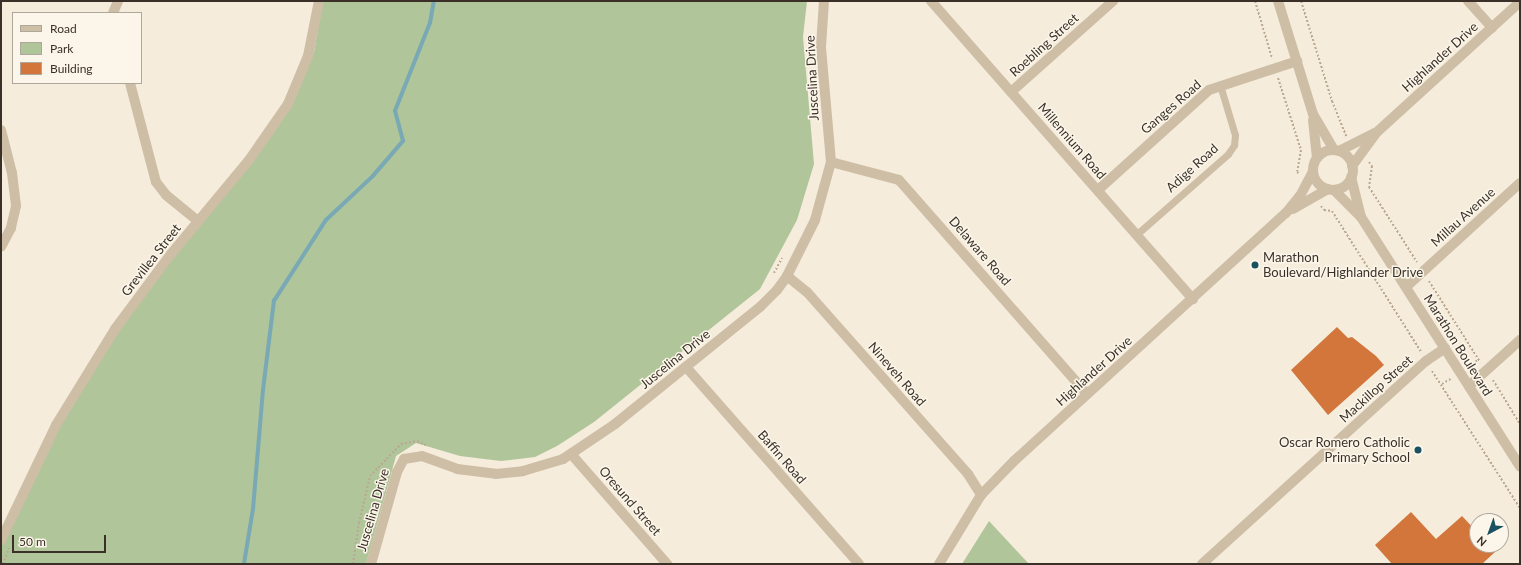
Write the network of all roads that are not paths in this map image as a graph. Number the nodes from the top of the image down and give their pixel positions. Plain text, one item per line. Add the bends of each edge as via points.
1 (118, 1) edge
2 (319, 1) edge
3 (824, 1) edge
4 (931, 1) edge
5 (1113, 1) edge
6 (1278, 1) edge
7 (1468, 1) edge
8 (1520, 2) edge
9 (113, 12) edge
10 (1492, 28) junction
11 (1297, 60) junction
12 (130, 84) edge
13 (1220, 85) junction
14 (1011, 92) junction
15 (1313, 114) junction
16 (1, 130) edge
17 (1376, 132) junction
18 (1337, 151) junction
19 (1317, 158) junction
20 (831, 162) junction
21 (1352, 166) junction
22 (1313, 172) junction
23 (1351, 177) junction
24 (1520, 183) edge
25 (1331, 189) junction
26 (1098, 190) junction
27 (1286, 213) junction
28 (1361, 217) junction
29 (198, 221) junction
30 (1137, 234) junction
31 (1, 247) edge
32 (787, 276) junction
33 (1406, 287) junction
34 (1193, 299) junction
35 (1520, 340) edge
36 (1445, 348) junction
37 (686, 367) junction
38 (1469, 386) junction
39 (1087, 394) junction
40 (572, 454) junction
41 (1520, 467) edge
42 (981, 495) junction
43 (1, 540) edge
44 (371, 564) edge
45 (667, 564) edge
46 (859, 564) edge
47 (939, 564) edge
48 (1202, 564) edge

1 - 9 street
2 - 29 street, Grevillea Street via 308,56 288,104 249,160
3 - 20 street, Juscelina Drive via 821,47
4 - 14 street, Millennium Road
5 - 14 street, Roebling Street
6 - 11 street
7 - 10 street
8 - 10 street, Highlander Drive
10 - 17 street, Highlander Drive
11 - 13 street, Ganges Road
11 - 15 street
12 - 29 street via 156,182 166,195
13 - 26 street, Ganges Road via 1199,97
13 - 30 lane, Adige Road via 1235,135 1234,145 1228,154
14 - 26 street, Millennium Road
15 - 18 street
15 - 19 street
16 - 31 street via 16,192 14,217
17 - 18 street, Highlander Drive
17 - 21 street, Highlander Drive
18 - 19 street via 1324,152
18 - 21 street via 1349,160
19 - 22 street
20 - 32 street, Juscelina Drive via 815,220
20 - 39 street, Delaware Road via 899,180
21 - 23 street
22 - 25 street via 1318,183
22 - 27 street, Highlander Drive
23 - 25 street via 1344,186
23 - 28 street, Marathon Boulevard
24 - 33 street, Millau Avenue
25 - 27 street, Highlander Drive
25 - 28 street, Marathon Boulevard
26 - 30 street, Millennium Road
27 - 34 street, Highlander Drive
28 - 33 street, Marathon Boulevard
29 - 43 street, Grevillea Street via 142,291 86,375 35,465
30 - 34 street, Millennium Road
32 - 37 street, Juscelina Drive via 760,307
32 - 42 street, Nineveh Road via 807,292 937,438 968,474
33 - 36 street, Marathon Boulevard
34 - 39 street, Highlander Drive
35 - 38 street
36 - 38 street, Marathon Boulevard
36 - 48 street, Mackillop Street via 1426,361
37 - 40 street, Juscelina Drive
37 - 46 street, Baffin Road
38 - 41 street, Marathon Boulevard
39 - 42 street, Highlander Drive via 1014,460
40 - 44 street, Juscelina Drive via 538,468 496,474 457,469 422,456 404,459 397,472
40 - 45 street, Oresund Street
42 - 47 street, Highlander Drive

